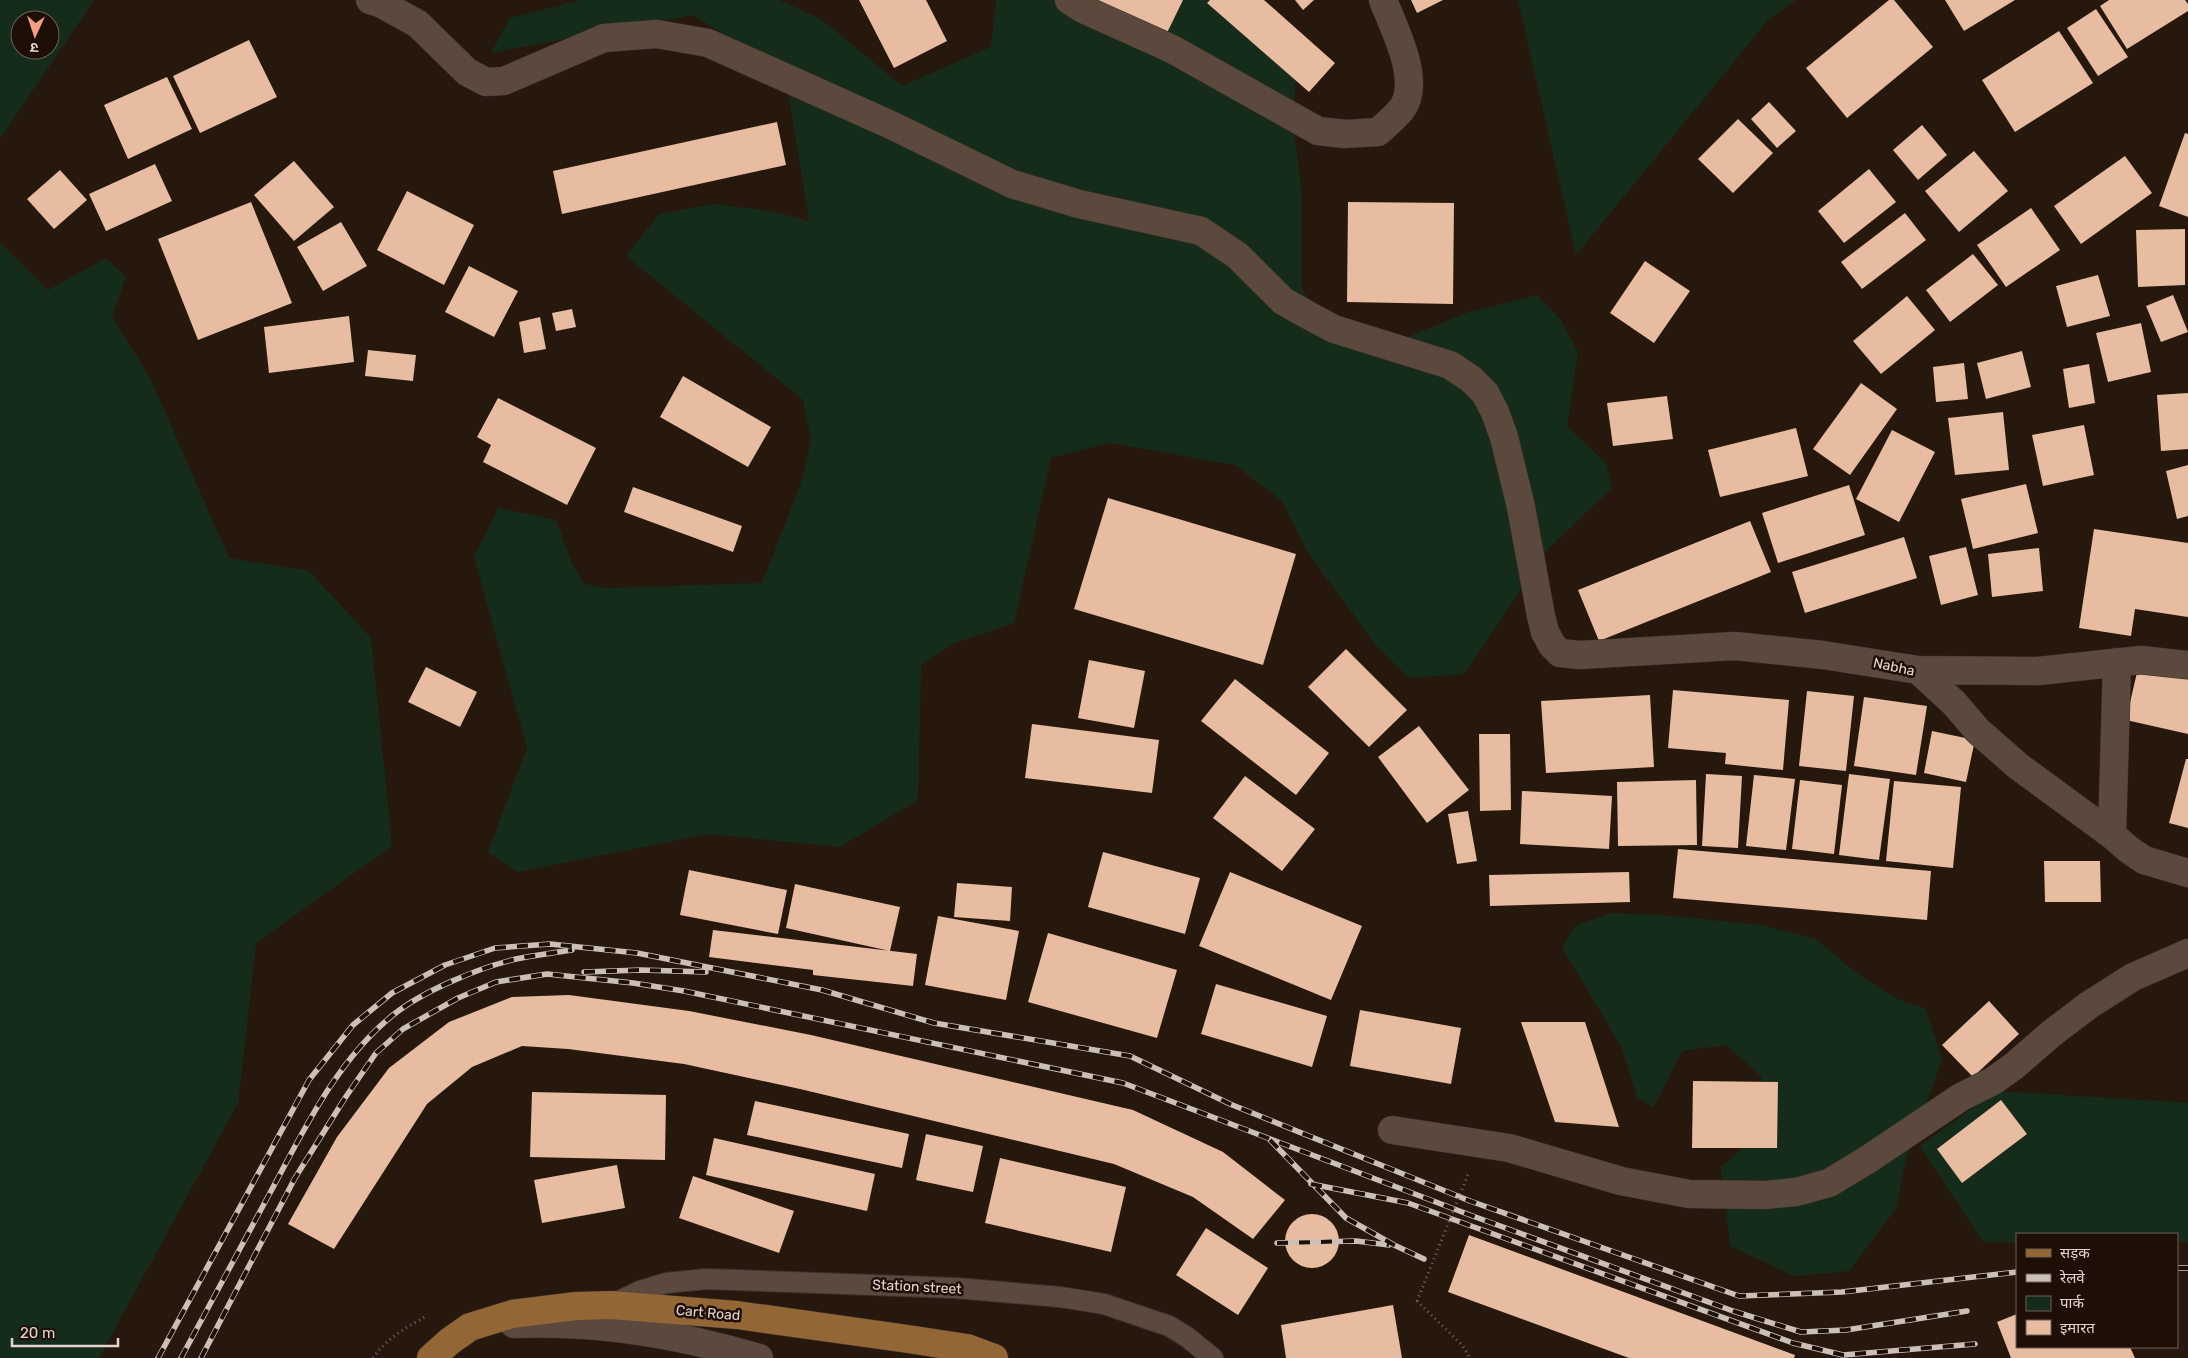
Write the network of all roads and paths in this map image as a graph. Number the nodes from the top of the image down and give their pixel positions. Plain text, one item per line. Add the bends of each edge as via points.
1 (370, 0) edge
2 (1069, 0) edge
3 (1383, 0) edge
4 (2117, 662) junction
5 (2188, 665) edge
6 (1918, 670) junction
7 (2112, 835) junction
8 (2188, 873) edge
9 (2188, 953) edge
10 (1392, 1130) dead end
11 (1469, 1172) dead end
12 (611, 1305) junction
13 (470, 1328) junction
14 (431, 1358) edge
15 (759, 1358) edge
16 (994, 1358) edge
17 (1213, 1358) edge
18 (1470, 1358) edge

1 - 6 street, Nabha via 418,24 467,72 486,82 504,81 604,38 657,34 708,43 891,125 1012,184 1079,204 1202,232 1238,256 1283,301 1306,314 1334,329 1450,365 1480,388 1496,412 1521,507 1541,616 1548,638 1560,653 1580,656 1735,646 1823,655
2 - 3 street via 1172,49 1318,131 1345,134 1378,132 1402,109 1410,84 1405,55
4 - 5 street via 2141,660
4 - 6 street via 2038,671
4 - 7 street
6 - 7 street, Nabha via 2018,766
7 - 8 street, Nabha via 2144,860
9 - 10 street via 2133,977 2089,1005 1993,1081 1961,1097 1867,1160 1829,1183 1796,1192 1689,1194 1621,1181 1509,1148
11 - 18 path, bridge via 1417,1301 1462,1345
12 - 13 main road, Cart Road via 512,1314
12 - 16 main road, Cart Road via 737,1316 908,1339 967,1348
12 - 17 lane, Station street via 666,1283 706,1280 946,1288 1060,1297 1104,1304 1168,1326
13 - 14 main road, Cart Road
13 - 15 street via 561,1323 619,1327 706,1342

